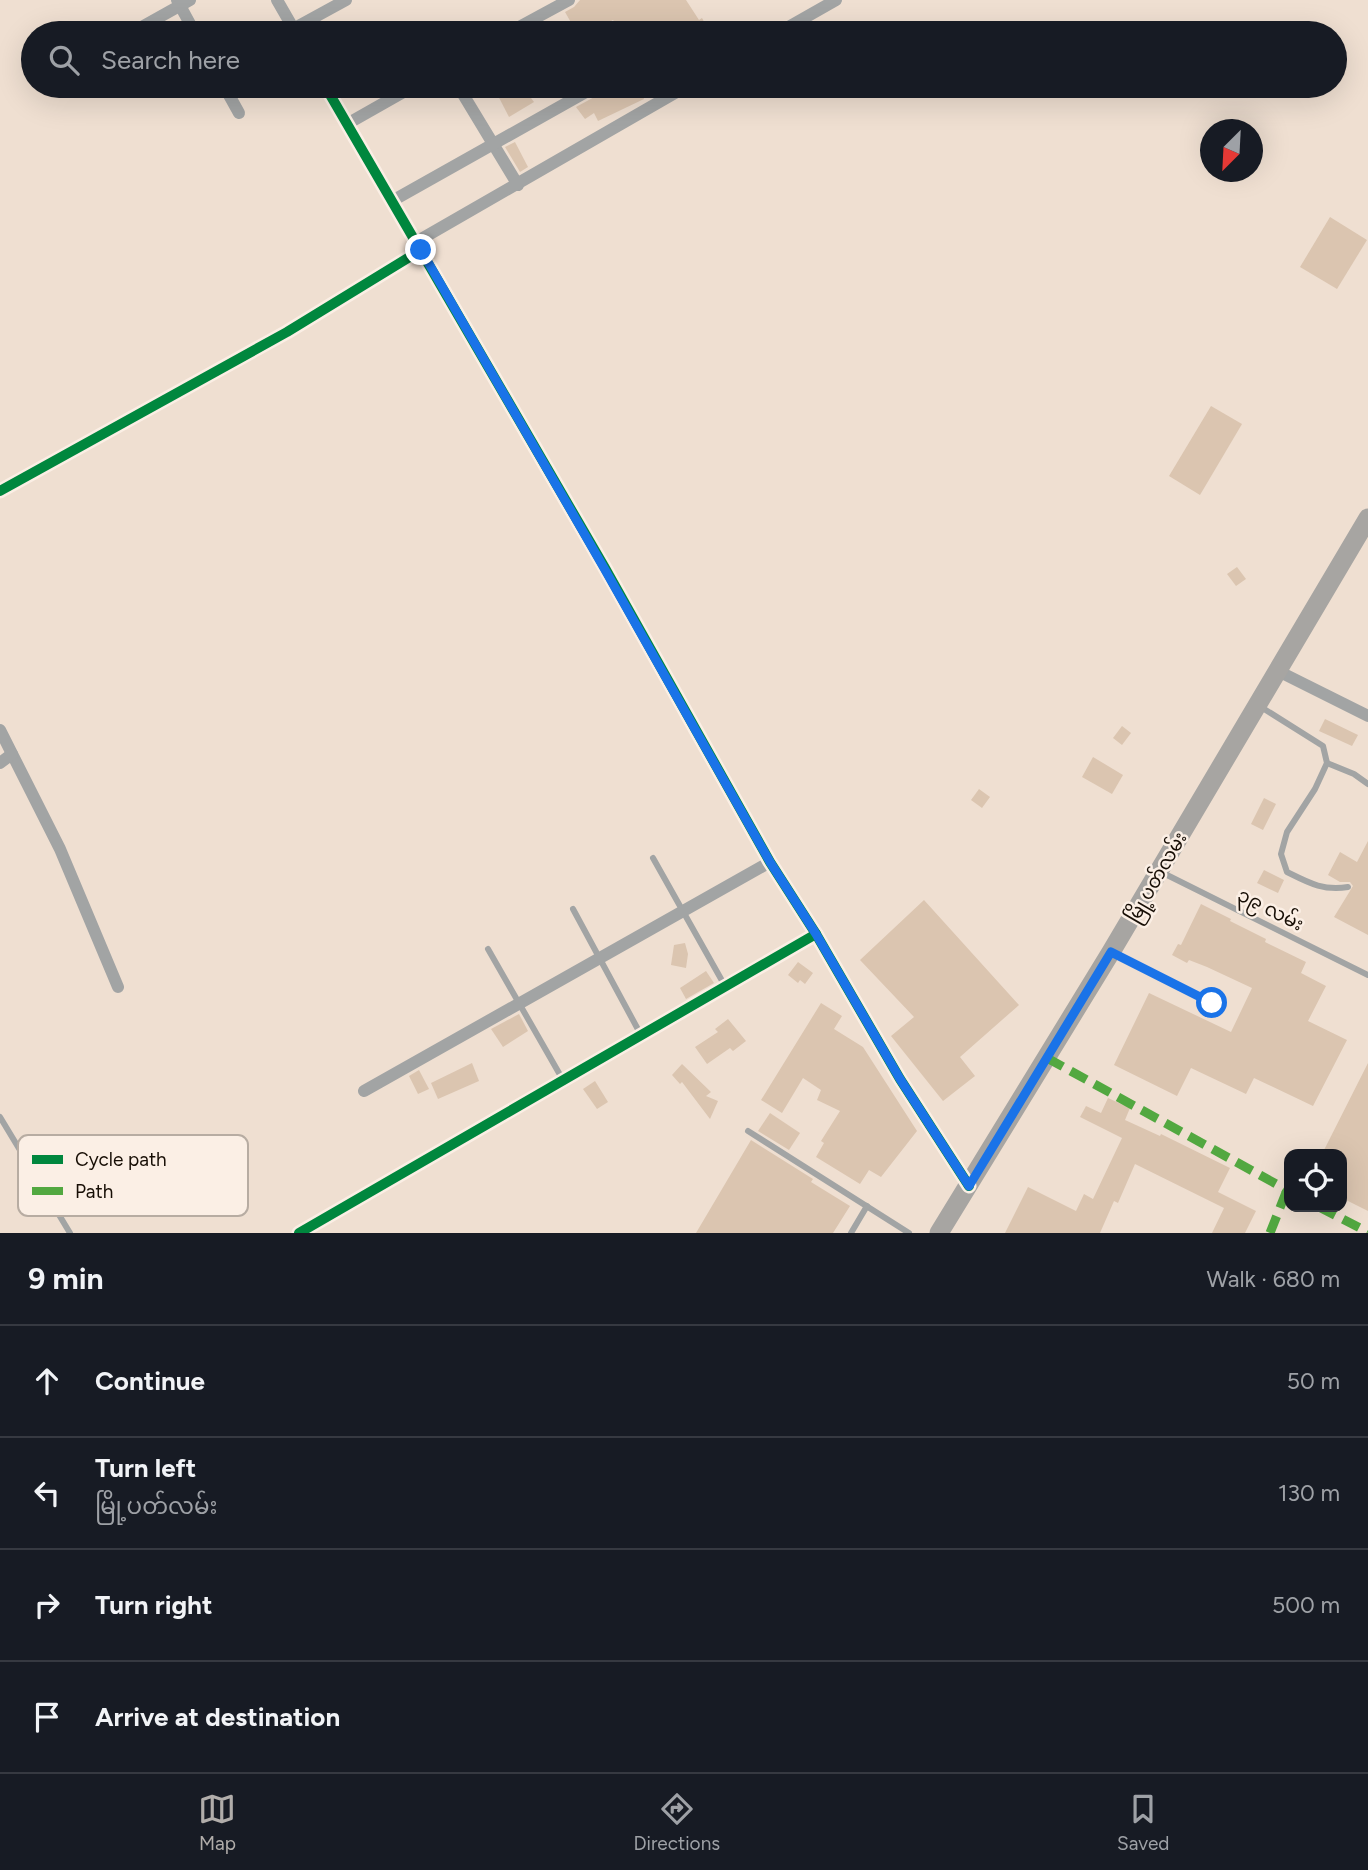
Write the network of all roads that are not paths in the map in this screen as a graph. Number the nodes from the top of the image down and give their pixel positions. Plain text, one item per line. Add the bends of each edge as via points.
1 (277, 0) edge
2 (346, 0) edge
3 (569, 0) edge
4 (836, 0) edge
5 (182, 2) edge
6 (151, 21) edge
7 (190, 21) edge
8 (289, 21) edge
9 (311, 21) edge
10 (530, 21) edge
11 (799, 21) edge
12 (231, 98) edge
13 (332, 98) edge
14 (393, 98) edge
15 (465, 98) edge
16 (575, 98) edge
17 (666, 98) edge
18 (239, 113) dead end
19 (347, 124) junction
20 (494, 144) junction
21 (518, 184) junction
22 (392, 201) junction
23 (419, 246) junction
24 (0, 491) edge
25 (1368, 518) edge
26 (1276, 670) junction
27 (1256, 704) junction
28 (1368, 716) edge
29 (0, 730) edge
30 (12, 754) junction
31 (0, 762) edge
32 (1327, 763) junction
33 (1368, 784) edge
34 (653, 858) dead end
35 (770, 862) junction
36 (1159, 871) junction
37 (1348, 887) dead end
38 (573, 909) dead end
39 (682, 911) junction
40 (816, 934) junction
41 (488, 949) dead end
42 (1111, 952) junction
43 (600, 958) junction
44 (1368, 975) edge
45 (725, 986) junction
46 (118, 988) dead end
47 (521, 1002) junction
48 (1212, 1003) dead end
49 (641, 1035) junction
50 (563, 1080) junction
51 (364, 1091) dead end
52 (0, 1117) edge
53 (748, 1131) dead end
54 (18, 1147) edge
55 (969, 1186) junction
56 (867, 1206) junction
57 (60, 1216) edge
58 (70, 1233) edge
59 (299, 1233) edge
60 (850, 1233) edge
61 (909, 1233) edge
62 (939, 1233) edge

1 - 8 street
2 - 9 street
3 - 10 street
4 - 11 street
5 - 6 street
5 - 7 street
12 - 18 street
13 - 19 street
14 - 19 street
15 - 20 street
16 - 20 street
17 - 21 street
19 - 22 street
20 - 21 street
20 - 22 street
21 - 23 street
22 - 23 street
23 - 24 street via 276,339
23 - 35 street
25 - 26 main road, မြို့ပတ်လမ်း
26 - 27 main road, မြို့ပတ်လမ်း
26 - 28 street
27 - 32 lane via 1324,746
27 - 36 main road, မြို့ပတ်လမ်း
29 - 30 street
30 - 31 street
30 - 46 street via 61,849
32 - 33 lane
32 - 37 lane via 1287,832 1281,854 1287,872 1298,878 1331,889
34 - 39 lane
35 - 39 street
35 - 40 street
36 - 42 main road, မြို့ပတ်လမ်း
36 - 44 lane, ၃၉ လမ်း
38 - 43 lane
39 - 43 street
39 - 45 lane
40 - 45 street
40 - 55 street
41 - 47 lane
42 - 48 lane
42 - 55 main road, မြို့ပတ်လမ်း
43 - 47 street
43 - 49 lane
45 - 49 street
47 - 50 lane
47 - 51 street
49 - 50 street
50 - 59 street
52 - 54 lane
53 - 56 lane
55 - 62 main road, မြို့ပတ်လမ်း
56 - 60 lane
56 - 61 lane
57 - 58 lane

